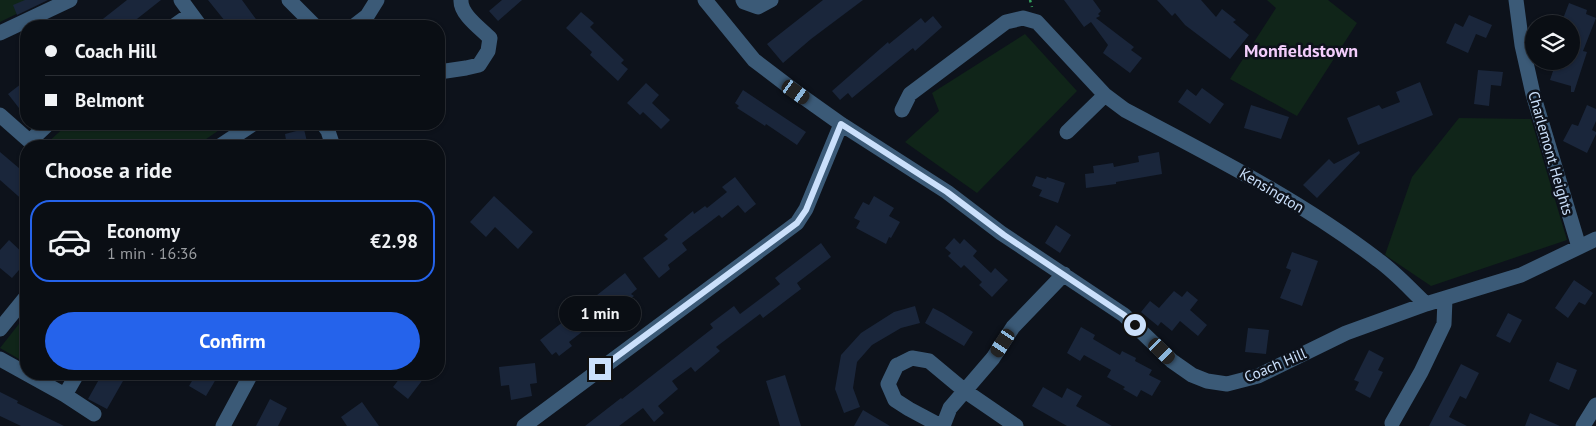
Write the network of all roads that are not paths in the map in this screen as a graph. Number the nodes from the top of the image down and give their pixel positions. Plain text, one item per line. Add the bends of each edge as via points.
1 (70, 0) edge
2 (181, 0) edge
3 (289, 0) edge
4 (377, 0) edge
5 (461, 0) edge
6 (705, 0) edge
7 (743, 0) edge
8 (771, 0) edge
9 (1516, 0) edge
10 (28, 20) edge
11 (195, 20) edge
12 (309, 20) edge
13 (362, 20) edge
14 (20, 24) edge
15 (0, 33) edge
16 (445, 71) edge
17 (1105, 95) junction
18 (902, 110) dead end
19 (0, 115) edge
20 (841, 124) junction
21 (43, 130) edge
22 (244, 130) edge
23 (1067, 132) dead end
24 (28, 140) edge
25 (35, 140) edge
26 (229, 140) edge
27 (1596, 239) edge
28 (1579, 247) junction
29 (1064, 274) junction
30 (1445, 299) junction
31 (20, 303) edge
32 (1426, 304) junction
33 (3, 320) edge
34 (0, 359) edge
35 (20, 370) edge
36 (38, 380) edge
37 (74, 380) edge
38 (247, 380) edge
39 (964, 391) junction
40 (65, 395) junction
41 (1596, 405) edge
42 (94, 414) dead end
43 (1392, 423) dead end
44 (223, 426) edge
45 (524, 426) edge
46 (942, 426) edge
47 (1016, 426) edge
48 (1583, 426) edge

1 - 10 street
2 - 11 street
3 - 12 street
4 - 13 street
5 - 16 street via 465,14 490,38 488,51 479,65
6 - 20 street, Coach Hill via 754,60
7 - 8 street via 758,7
9 - 28 street, Charlemont Heights via 1522,45 1534,94
14 - 15 street
17 - 18 street, Kensington via 1037,22 1022,18 1006,22 910,94
17 - 23 street
17 - 32 street, Kensington via 1125,110 1268,187 1343,234 1380,260
19 - 24 street
20 - 29 street, Coach Hill via 947,192
20 - 45 street via 806,210 797,223
21 - 25 street
22 - 26 street
27 - 28 street, Coach Hill
28 - 30 street, Coach Hill via 1521,275
29 - 32 street, Coach Hill via 1124,315 1172,361 1192,375 1227,384 1258,376 1346,333
29 - 39 street via 1013,327 993,358
30 - 32 street, Coach Hill
30 - 43 street via 1444,324
31 - 33 street
34 - 35 street
36 - 40 street
37 - 40 street
38 - 44 street
39 - 46 street via 950,408
39 - 46 street via 929,361 912,358 897,365 888,384 895,400
39 - 47 street
40 - 42 street
41 - 48 street

